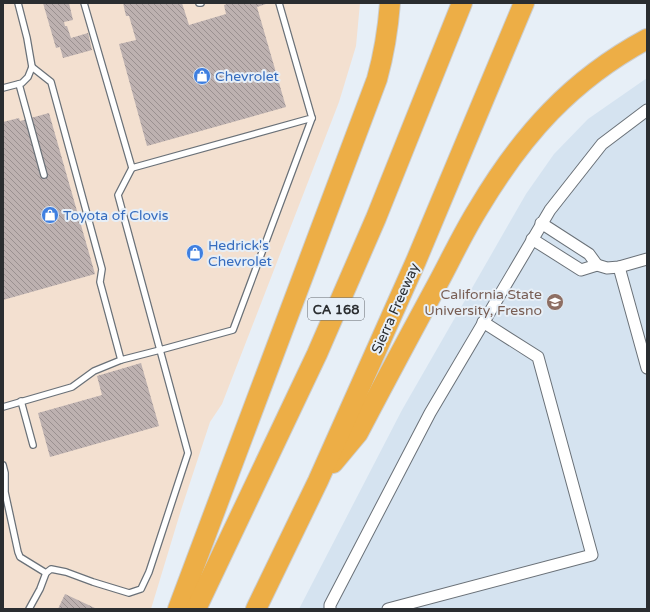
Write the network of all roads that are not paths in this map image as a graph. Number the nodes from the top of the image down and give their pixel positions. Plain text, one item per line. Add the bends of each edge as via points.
1 (18, 3) edge
2 (84, 3) edge
3 (279, 3) edge
4 (390, 3) edge
5 (446, 3) edge
6 (462, 3) edge
7 (524, 3) edge
8 (647, 39) edge
9 (32, 67) junction
10 (19, 84) junction
11 (3, 88) edge
12 (647, 110) edge
13 (312, 118) junction
14 (132, 168) junction
15 (44, 175) dead end
16 (376, 218) junction
17 (541, 223) junction
18 (532, 239) junction
19 (647, 259) edge
20 (597, 265) junction
21 (619, 267) junction
22 (483, 322) junction
23 (160, 350) junction
24 (122, 360) junction
25 (647, 368) edge
26 (21, 401) junction
27 (3, 407) edge
28 (33, 445) dead end
29 (3, 465) edge
30 (318, 481) junction
31 (46, 573) junction
32 (29, 609) edge
33 (178, 609) edge
34 (196, 609) edge
35 (256, 609) edge
36 (330, 609) edge
37 (388, 609) edge

1 - 9 lane
2 - 14 lane
3 - 13 lane
4 - 33 highway via 381,65 373,91
5 - 16 highway
6 - 16 highway, CA 168
7 - 30 highway, Sierra Freeway via 416,261
8 - 30 highway via 608,62 569,93 541,120 519,147 477,209 358,433
9 - 10 lane via 28,77
9 - 24 lane via 51,82 102,269 100,282
10 - 11 lane
10 - 15 lane
12 - 17 street via 602,144
13 - 14 lane
13 - 23 lane via 233,330
14 - 23 lane via 118,195
16 - 34 highway, CA 168 via 317,354
17 - 18 street
17 - 20 street via 589,254
18 - 20 street via 581,270
18 - 22 street
19 - 21 street
20 - 21 street via 607,268
21 - 25 street
22 - 36 street via 430,413
22 - 37 street via 538,357 592,555
23 - 24 lane
23 - 31 lane via 188,453 149,572 141,588 129,593 66,572 51,569
24 - 26 lane via 94,371 72,386
26 - 27 lane
26 - 28 lane
29 - 31 lane via 5,492 18,552 20,557
30 - 35 highway, Sierra Freeway
31 - 32 lane

